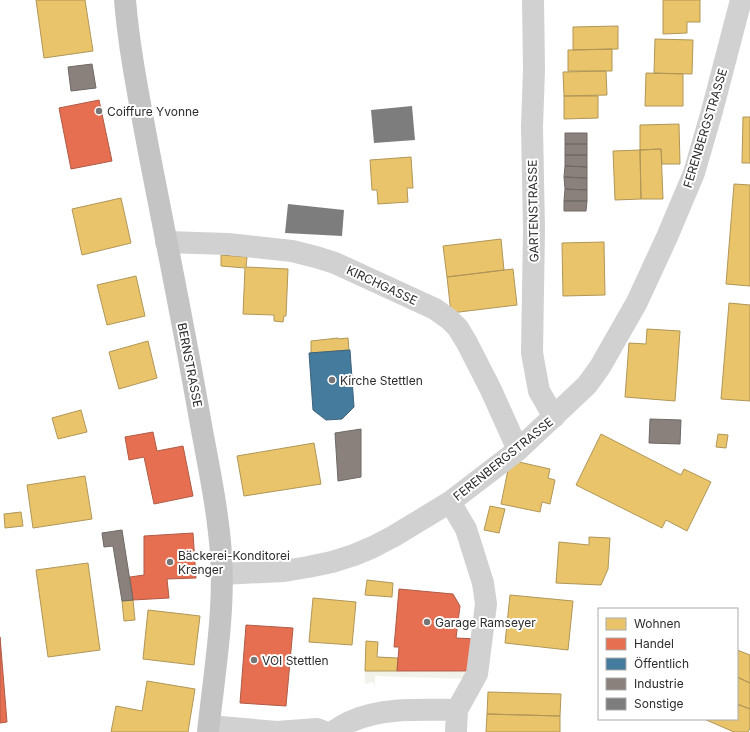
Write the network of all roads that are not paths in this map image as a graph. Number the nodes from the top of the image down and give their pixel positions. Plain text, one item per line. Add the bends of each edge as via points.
1 (125, 0) edge
2 (533, 0) edge
3 (741, 0) edge
4 (166, 242) junction
5 (554, 417) junction
6 (518, 450) junction
7 (450, 502) junction
8 (221, 574) junction
9 (458, 710) junction
10 (208, 729) edge
11 (325, 732) edge
12 (333, 732) edge
13 (456, 732) edge

1 - 4 main road, BERNSTRASSE
2 - 5 street, GARTENSTRASSE via 532,353 539,391
3 - 5 street, FERENBERGSTRASSE via 694,173 667,237 637,302 600,367 587,385
4 - 6 street, KIRCHGASSE via 228,244 292,251 316,257 335,263 435,310 458,328 467,343
4 - 8 main road, BERNSTRASSE via 213,490
5 - 6 street, FERENBERGSTRASSE
6 - 7 street, FERENBERGSTRASSE
7 - 8 street, FERENBERGSTRASSE via 373,547 332,562 284,571
7 - 9 street via 466,529 483,583 486,604 477,674
8 - 10 main road, BERNSTRASSE
9 - 12 street via 394,711 350,721
9 - 13 street
10 - 11 street via 277,732 317,729

